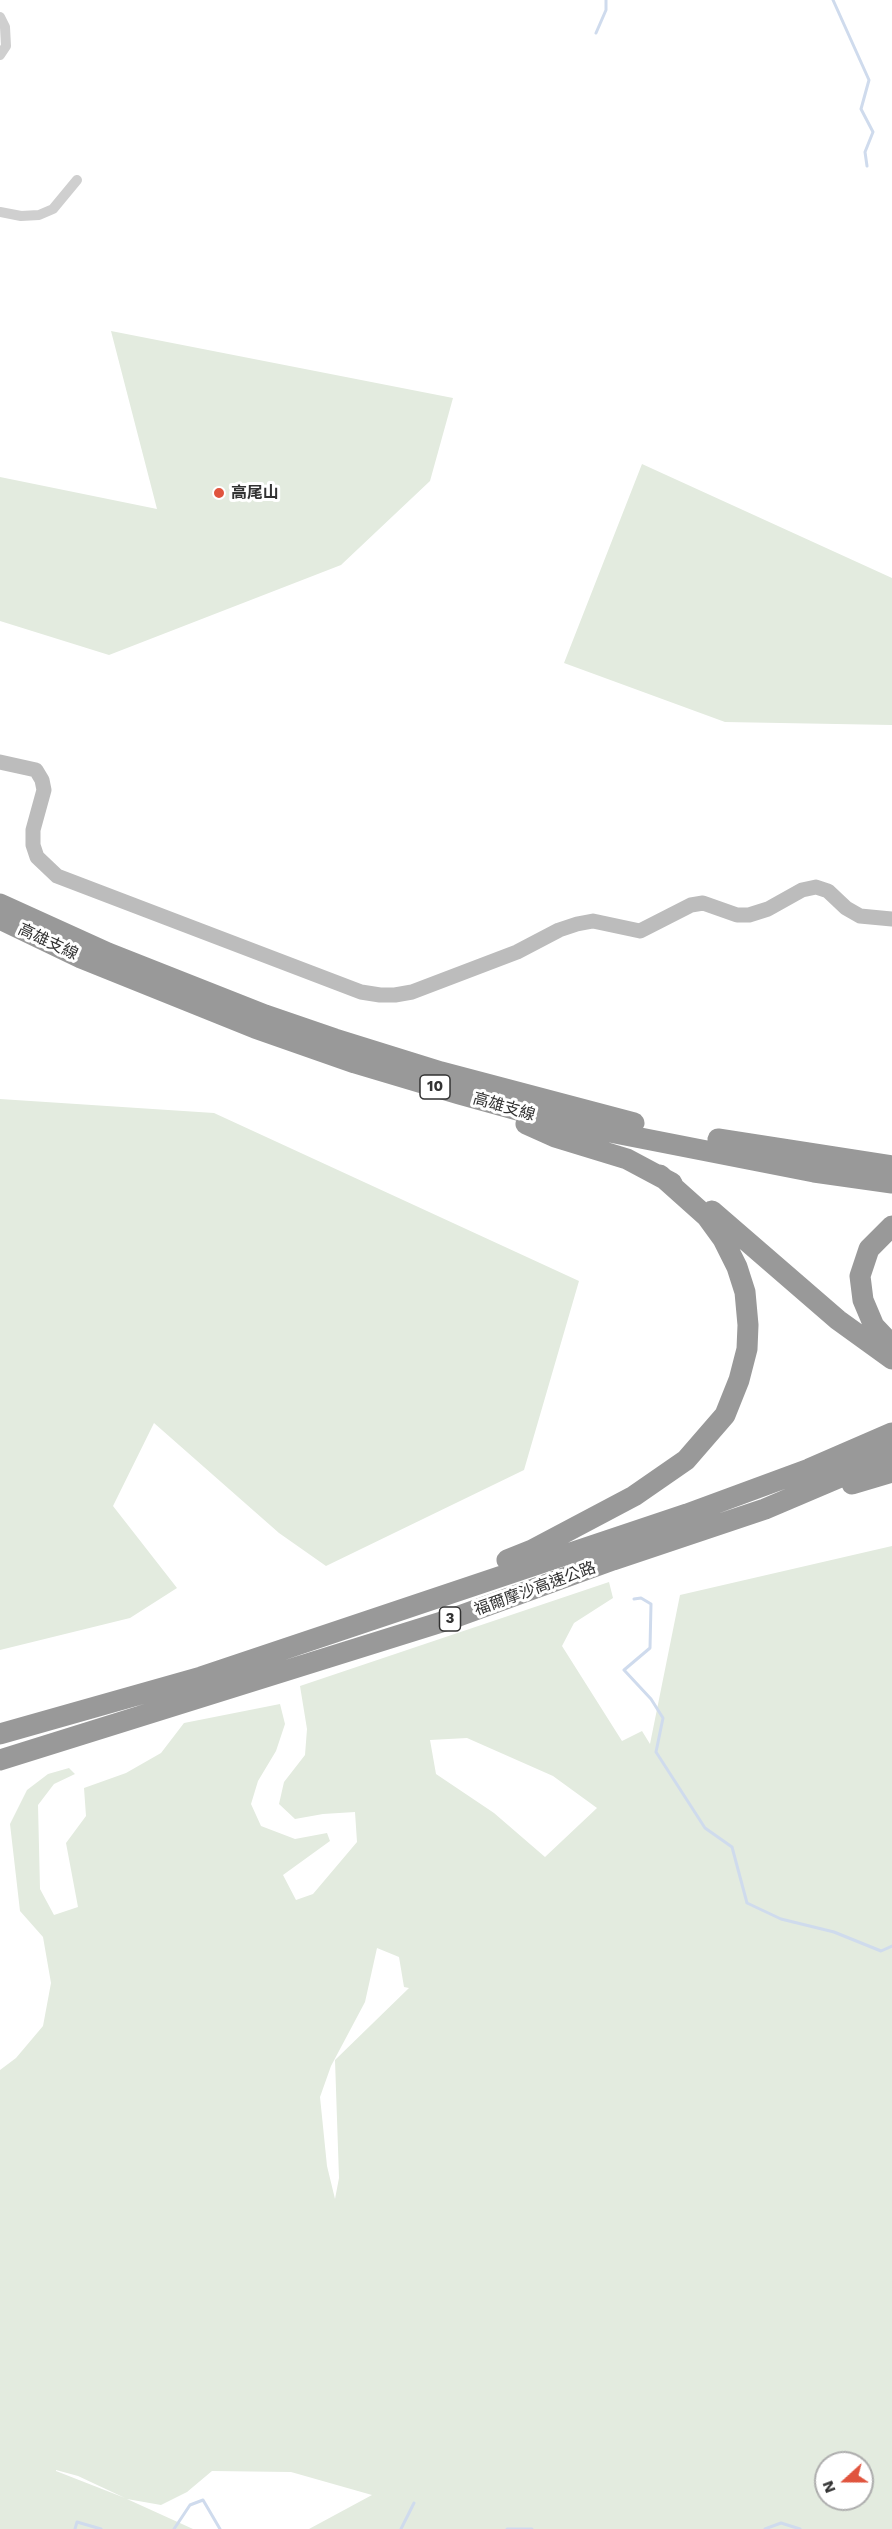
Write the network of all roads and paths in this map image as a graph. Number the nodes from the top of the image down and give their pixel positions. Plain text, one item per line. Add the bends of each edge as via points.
1 (0, 17) edge
2 (0, 55) edge
3 (77, 180) dead end
4 (0, 212) edge
5 (0, 762) edge
6 (0, 904) edge
7 (0, 919) edge
8 (892, 919) edge
9 (459, 1094) junction
10 (892, 1166) edge
11 (660, 1175) junction
12 (892, 1183) edge
13 (892, 1226) edge
14 (888, 1352) edge
15 (892, 1433) edge
16 (892, 1455) edge
17 (892, 1472) edge
18 (765, 1509) junction
19 (439, 1596) junction
20 (0, 1734) edge
21 (0, 1760) edge

1 - 2 street via 6,46
3 - 4 street via 53,209 39,215
5 - 8 street via 36,770 42,780 44,790 33,844 37,857 57,876 371,993 395,996 412,992 518,952 577,924 593,921 640,931 703,903 736,915 749,915 816,887 828,891 860,916
6 - 10 highway, 高雄支線 / 10 via 108,953 266,1015 441,1072 661,1130
7 - 9 highway, 高雄支線 / 10 via 81,958 255,1028
9 - 11 highway via 555,1137 627,1159
9 - 12 highway, 高雄支線 / 10 via 564,1124
11 - 14 highway via 700,1200 838,1320
11 - 19 highway via 707,1217 723,1239 745,1292 747,1349 725,1415 686,1460 634,1496
13 - 14 highway via 869,1249 860,1276 863,1300
15 - 19 highway, 福爾摩沙高速公路 / 3 via 687,1514
16 - 18 highway, 福爾摩沙高速公路 / 3
17 - 18 highway
18 - 21 highway, 福爾摩沙高速公路 / 3 via 448,1620
19 - 20 highway, 福爾摩沙高速公路 / 3 via 201,1677

